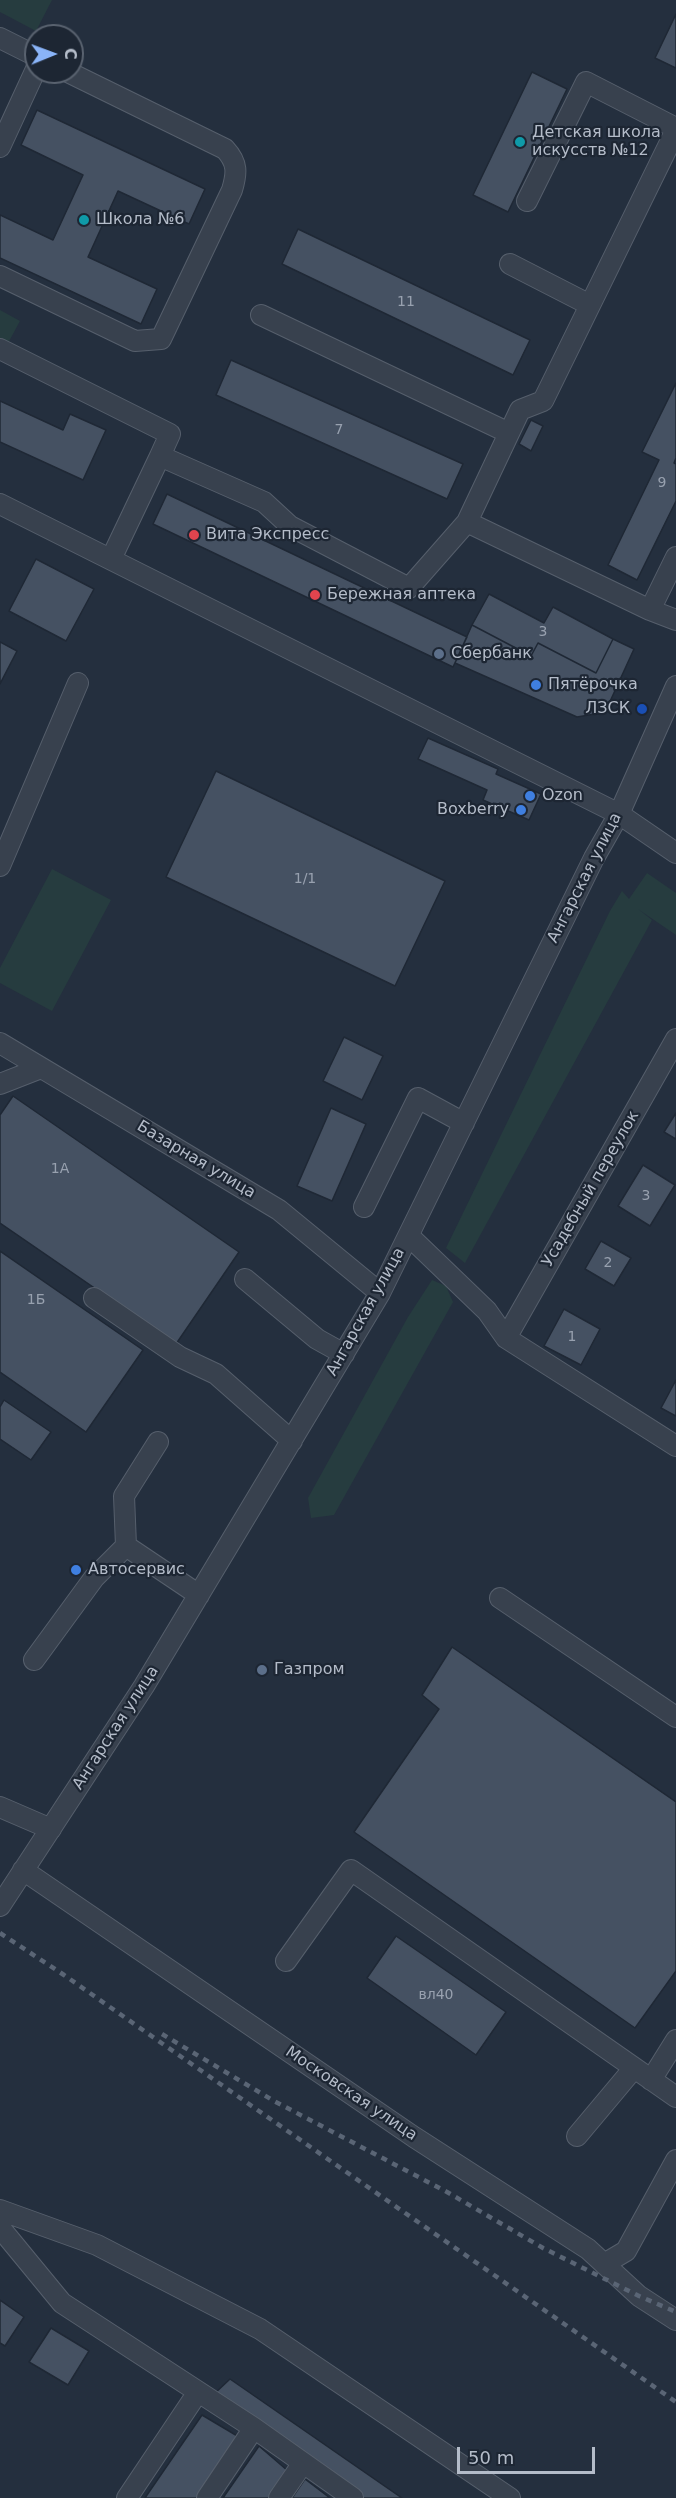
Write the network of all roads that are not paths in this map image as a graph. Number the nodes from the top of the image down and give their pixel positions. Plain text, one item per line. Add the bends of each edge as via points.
1 (0, 38) edge
2 (24, 50) edge
3 (84, 80) edge
4 (29, 84) edge
5 (676, 129) edge
6 (0, 147) edge
7 (527, 201) dead end
8 (510, 264) dead end
9 (0, 276) edge
10 (590, 305) junction
11 (261, 315) dead end
12 (0, 349) edge
13 (509, 434) junction
14 (160, 456) junction
15 (0, 504) edge
16 (467, 522) junction
17 (676, 557) edge
18 (111, 559) junction
19 (650, 610) junction
20 (676, 620) edge
21 (78, 683) dead end
22 (676, 686) edge
23 (619, 813) junction
24 (676, 853) edge
25 (0, 866) edge
26 (676, 1039) edge
27 (0, 1043) edge
28 (41, 1068) junction
29 (0, 1084) edge
30 (464, 1123) junction
31 (364, 1208) dead end
32 (409, 1236) junction
33 (245, 1279) dead end
34 (380, 1293) junction
35 (94, 1298) dead end
36 (506, 1338) junction
37 (344, 1354) junction
38 (292, 1441) junction
39 (158, 1442) dead end
40 (676, 1446) edge
41 (126, 1546) junction
42 (199, 1595) junction
43 (500, 1599) dead end
44 (34, 1660) dead end
45 (676, 1717) edge
46 (0, 1807) edge
47 (51, 1829) junction
48 (23, 1870) junction
49 (0, 1906) edge
50 (286, 1961) dead end
51 (676, 2040) edge
52 (634, 2068) junction
53 (651, 2079) junction
54 (676, 2097) edge
55 (577, 2136) dead end
56 (676, 2160) edge
57 (0, 2210) edge
58 (0, 2219) edge
59 (604, 2264) junction
60 (676, 2320) edge
61 (198, 2392) junction
62 (254, 2428) junction
63 (303, 2463) junction
64 (127, 2498) edge
65 (207, 2498) edge
66 (279, 2498) edge
67 (353, 2498) edge
68 (510, 2498) edge

1 - 2 street
3 - 9 street via 225,149 234,159 237,174 232,190 161,339 135,341
4 - 6 street
5 - 7 street via 586,82
5 - 10 street
8 - 10 street
10 - 13 street via 543,401 520,410
11 - 13 street
12 - 14 street via 170,434
13 - 16 street
14 - 16 street via 264,502 290,526 410,588
14 - 18 street
15 - 18 street
16 - 19 street
17 - 19 street
18 - 23 street
19 - 20 street
21 - 25 street
22 - 23 street, Ангарская улица
23 - 24 street
23 - 30 street, Ангарская улица
26 - 36 street, Усадебный переулок
27 - 28 street, Базарная улица
28 - 29 street
28 - 34 street, Базарная улица via 279,1210
30 - 31 street via 418,1098
30 - 32 street, Ангарская улица
32 - 34 street, Ангарская улица
32 - 36 street via 487,1311
33 - 37 street via 317,1338
34 - 37 street, Ангарская улица
35 - 38 street via 180,1357 216,1374
36 - 40 street
37 - 38 street, Ангарская улица
38 - 42 street, Ангарская улица
39 - 41 street via 124,1496
41 - 42 street
41 - 44 street via 94,1578
42 - 47 street, Ангарская улица
43 - 45 street
46 - 47 street
47 - 48 street, Ангарская улица
48 - 49 street, Ангарская улица
48 - 59 street, Московская улица via 414,2137 588,2249
50 - 52 street via 351,1870
51 - 53 street
52 - 53 street
52 - 55 street
53 - 54 street
56 - 59 street via 626,2251
57 - 68 street via 97,2245 260,2329
58 - 61 street via 2,2230 62,2303
59 - 60 street, Московская улица via 639,2296
61 - 62 street
61 - 64 street
62 - 63 street
62 - 65 street
63 - 66 street
63 - 67 street

